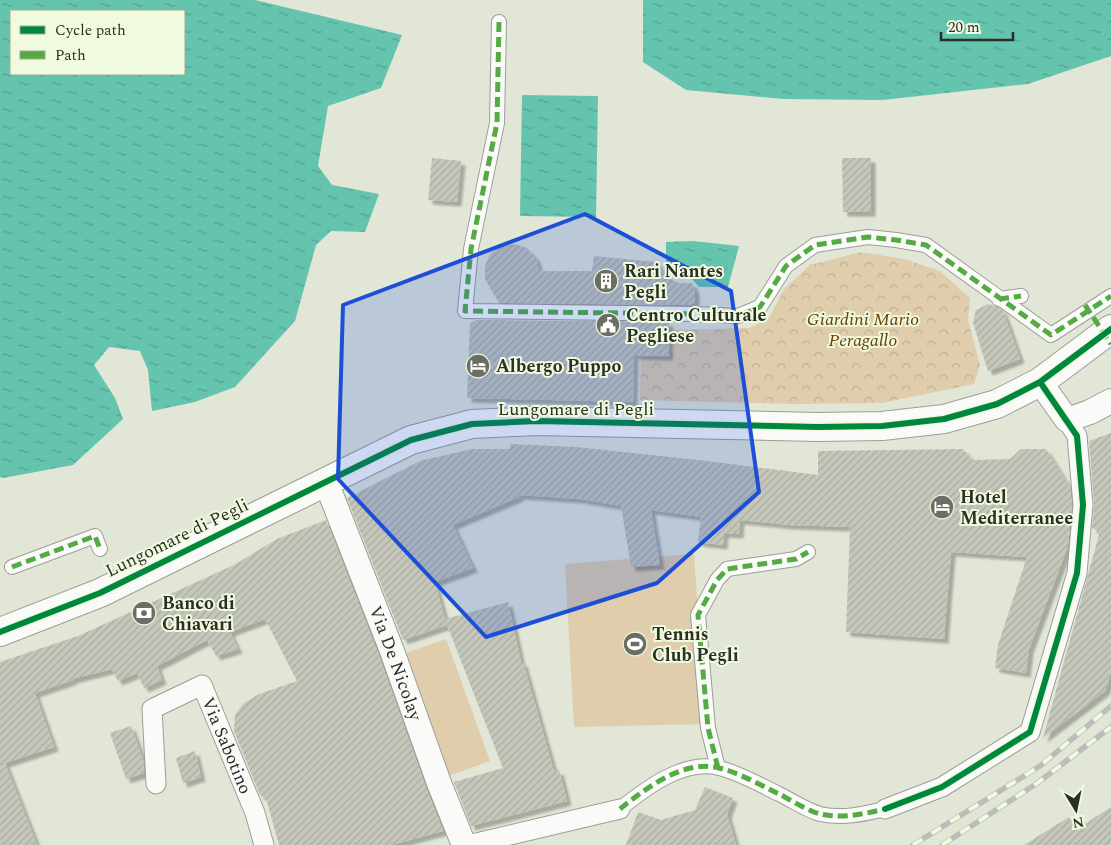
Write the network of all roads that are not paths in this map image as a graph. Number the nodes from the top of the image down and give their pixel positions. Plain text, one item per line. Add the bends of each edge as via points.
1 (499, 22) dead end
2 (1021, 296) dead end
3 (1111, 296) edge
4 (999, 299) junction
5 (1111, 329) edge
6 (1040, 382) junction
7 (1111, 401) edge
8 (1067, 420) junction
9 (326, 482) junction
10 (100, 549) dead end
11 (808, 552) dead end
12 (12, 568) dead end
13 (0, 632) edge
14 (718, 768) junction
15 (156, 784) dead end
16 (620, 809) joint
17 (884, 809) joint
18 (264, 845) edge
19 (464, 845) edge
20 (468, 845) edge

1 - 4 street via 497,123 470,250 465,311 738,316 760,307 786,266 815,245 868,237 926,245
2 - 4 street
3 - 4 street via 1051,336
5 - 6 main road, Lungomare di Pegli
6 - 8 street
6 - 9 main road, Lungomare di Pegli via 997,404 944,419 882,426 537,421 472,424 411,440
7 - 8 street
8 - 17 street via 1077,436 1083,505 1077,573 1030,732 942,787
9 - 13 main road, Lungomare di Pegli via 100,593
9 - 19 street, Via De Nicolay
10 - 12 street, Lungomare di Pegli via 95,536
11 - 14 street via 796,559 727,568 698,616 708,728
14 - 16 street via 694,768 664,778
14 - 17 street via 746,778 819,814 852,816
15 - 18 street, Via Sabotino via 152,708 202,684 255,812
16 - 20 street

